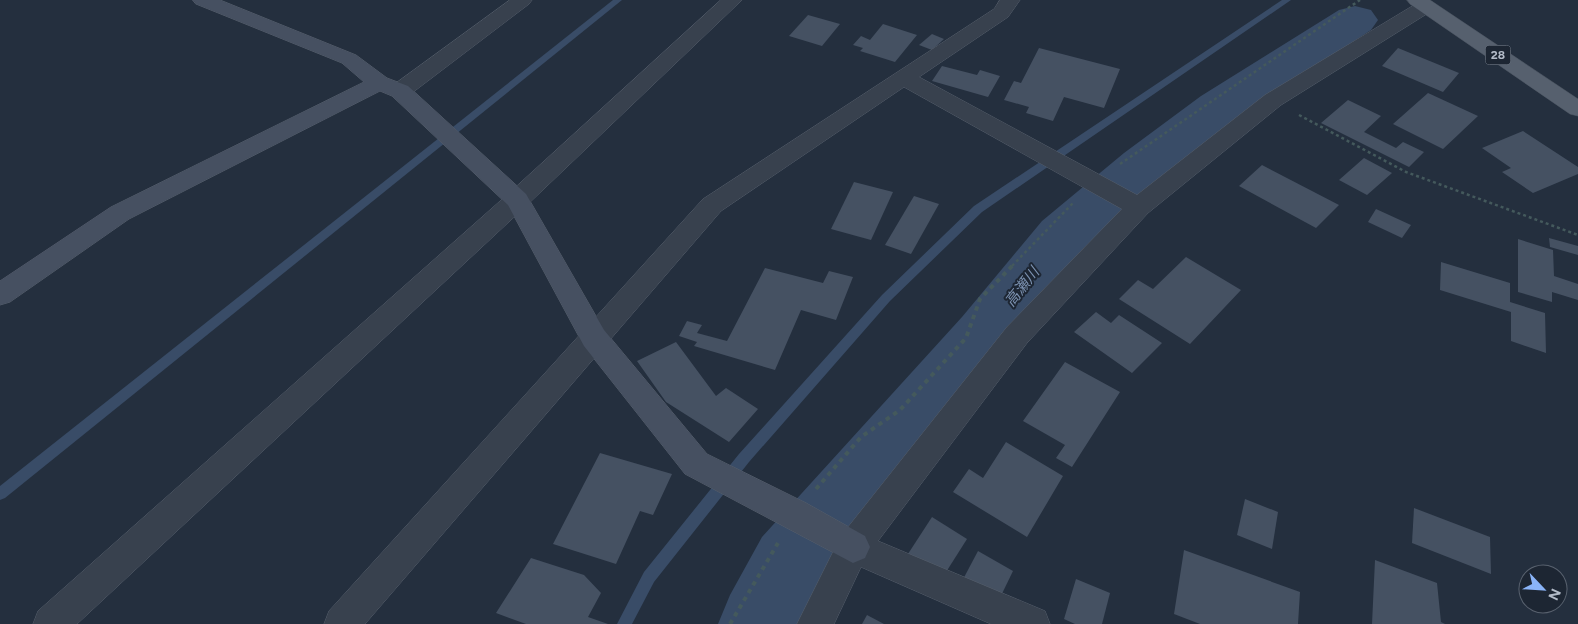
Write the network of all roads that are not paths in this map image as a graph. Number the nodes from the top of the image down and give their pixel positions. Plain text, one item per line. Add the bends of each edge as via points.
1 (203, 0) edge
2 (522, 0) edge
3 (732, 0) edge
4 (1010, 0) edge
5 (1425, 2) edge
6 (902, 77) junction
7 (389, 87) junction
8 (1578, 109) edge
9 (517, 200) junction
10 (1140, 207) junction
11 (0, 294) edge
12 (594, 338) junction
13 (853, 547) junction
14 (51, 624) edge
15 (342, 624) edge
16 (815, 624) edge
17 (1032, 624) edge

1 - 7 street via 349,59
2 - 7 street
3 - 9 street
4 - 6 street via 1001,13
5 - 8 main road, 28
5 - 10 street via 1273,100
6 - 10 street
6 - 12 street via 712,205
7 - 9 street
7 - 11 street via 120,212
9 - 12 street
9 - 14 street
10 - 13 street via 1017,335
12 - 13 street via 696,464
12 - 15 street
13 - 16 street
13 - 17 street

